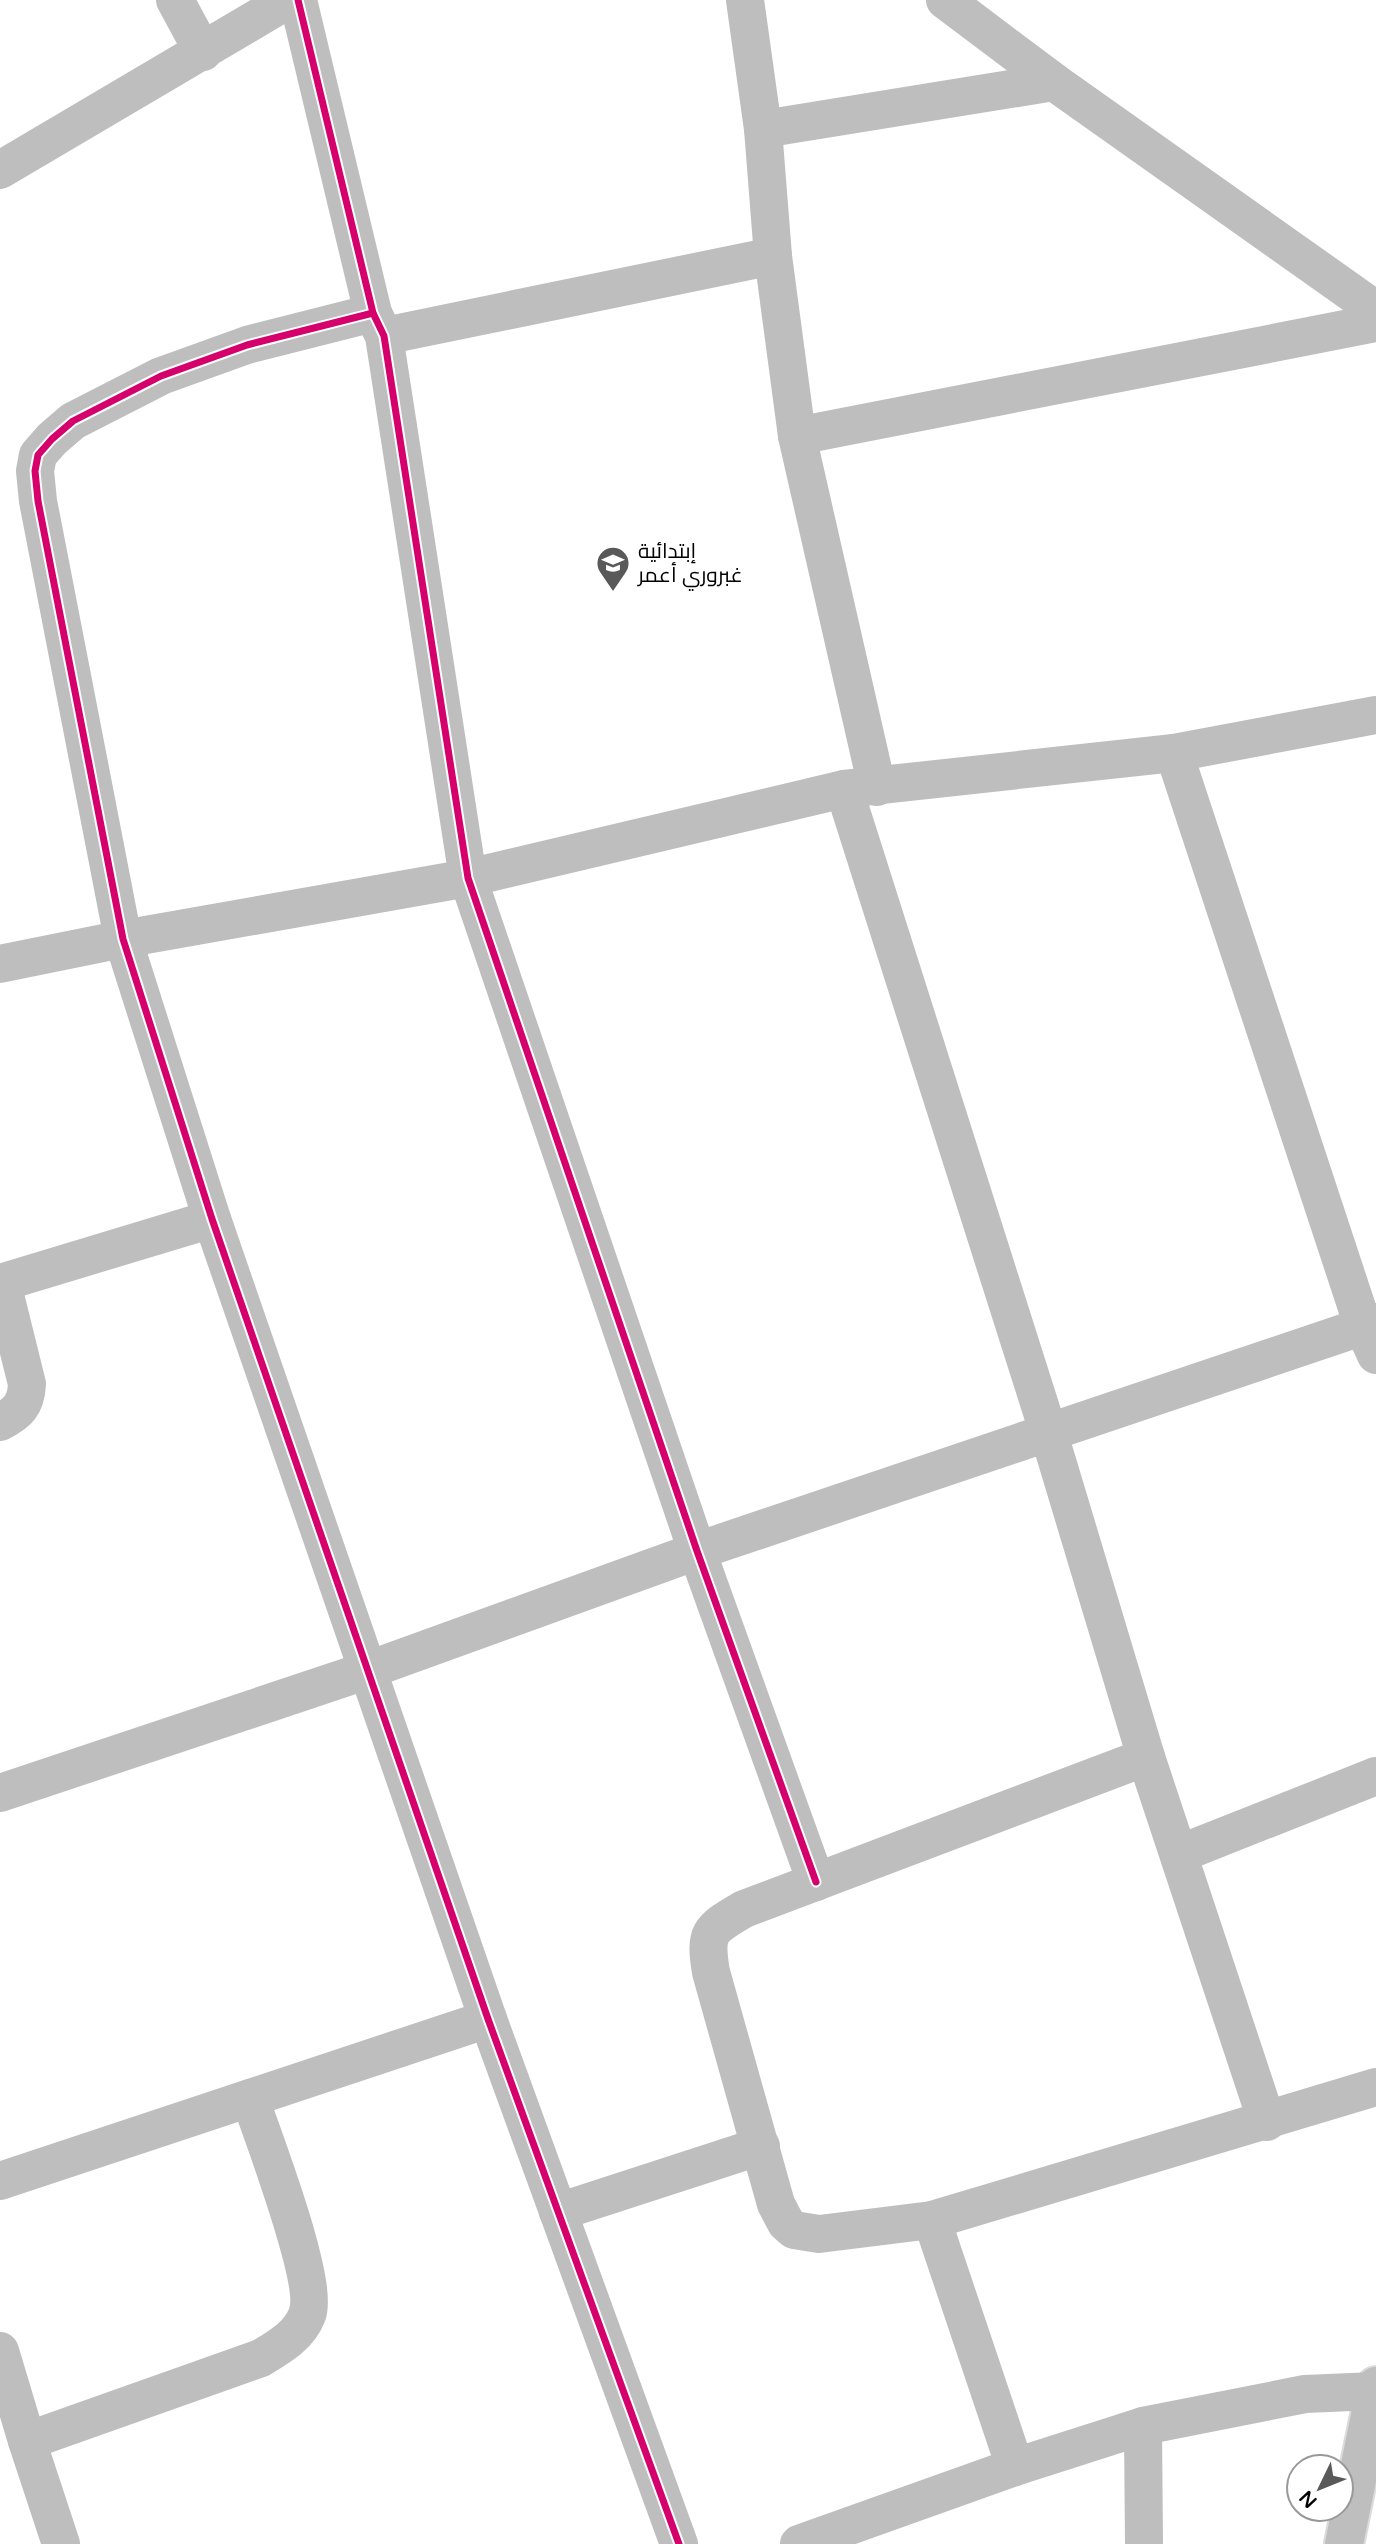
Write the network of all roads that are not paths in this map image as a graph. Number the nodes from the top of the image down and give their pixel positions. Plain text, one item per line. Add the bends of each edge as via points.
1 (175, 0) edge
2 (288, 0) edge
3 (298, 0) edge
4 (745, 0) edge
5 (945, 0) edge
6 (203, 52) junction
7 (1054, 82) junction
8 (763, 129) junction
9 (0, 170) edge
10 (773, 256) junction
11 (1376, 310) edge
12 (1376, 323) edge
13 (378, 324) junction
14 (797, 436) junction
15 (1376, 715) edge
16 (1174, 753) junction
17 (861, 788) junction
18 (468, 878) junction
19 (123, 939) junction
20 (0, 964) edge
21 (212, 1219) junction
22 (1, 1283) edge
23 (1372, 1334) edge
24 (0, 1422) edge
25 (1048, 1431) junction
26 (697, 1550) junction
27 (368, 1670) junction
28 (1146, 1757) junction
29 (1376, 1776) edge
30 (0, 1793) edge
31 (1179, 1854) junction
32 (816, 1882) junction
33 (488, 2019) junction
34 (1376, 2087) edge
35 (250, 2098) junction
36 (1267, 2122) junction
37 (761, 2146) junction
38 (0, 2180) edge
39 (558, 2212) junction
40 (932, 2220) junction
41 (0, 2351) edge
42 (1375, 2389) edge
43 (1143, 2426) junction
44 (27, 2441) junction
45 (1015, 2467) junction
46 (61, 2544) edge
47 (679, 2544) edge
48 (799, 2544) edge
49 (1144, 2544) edge
50 (1344, 2544) edge

1 - 6 street
2 - 6 street
3 - 13 street
4 - 8 street
5 - 7 street
6 - 9 street
7 - 8 street
7 - 11 street
8 - 10 street
10 - 13 street
10 - 14 street
12 - 14 street
13 - 18 street
13 - 19 street via 247,345 160,376 73,421 38,455 34,471 38,501
14 - 17 street
15 - 16 street
16 - 17 street
16 - 23 street
17 - 18 street
17 - 25 street
18 - 19 street
18 - 26 street
19 - 20 street
19 - 21 street
21 - 22 street
21 - 27 street
22 - 24 street via 27,1399
23 - 25 street
25 - 26 street
25 - 28 street
26 - 27 street
26 - 32 street
27 - 30 street
27 - 33 street
28 - 31 street
28 - 32 street
29 - 31 street
31 - 36 street
32 - 37 street via 744,1909 710,1933 711,1972
33 - 35 street
33 - 39 street
34 - 36 street
35 - 38 street
35 - 44 street via 302,2255 308,2314 287,2343 261,2358
36 - 40 street
37 - 39 street
37 - 40 street via 776,2204 794,2230 819,2234
39 - 47 street
40 - 45 street
41 - 44 street
42 - 43 street via 1305,2394
42 - 50 street
43 - 45 street
43 - 49 street
44 - 46 street
45 - 48 street

